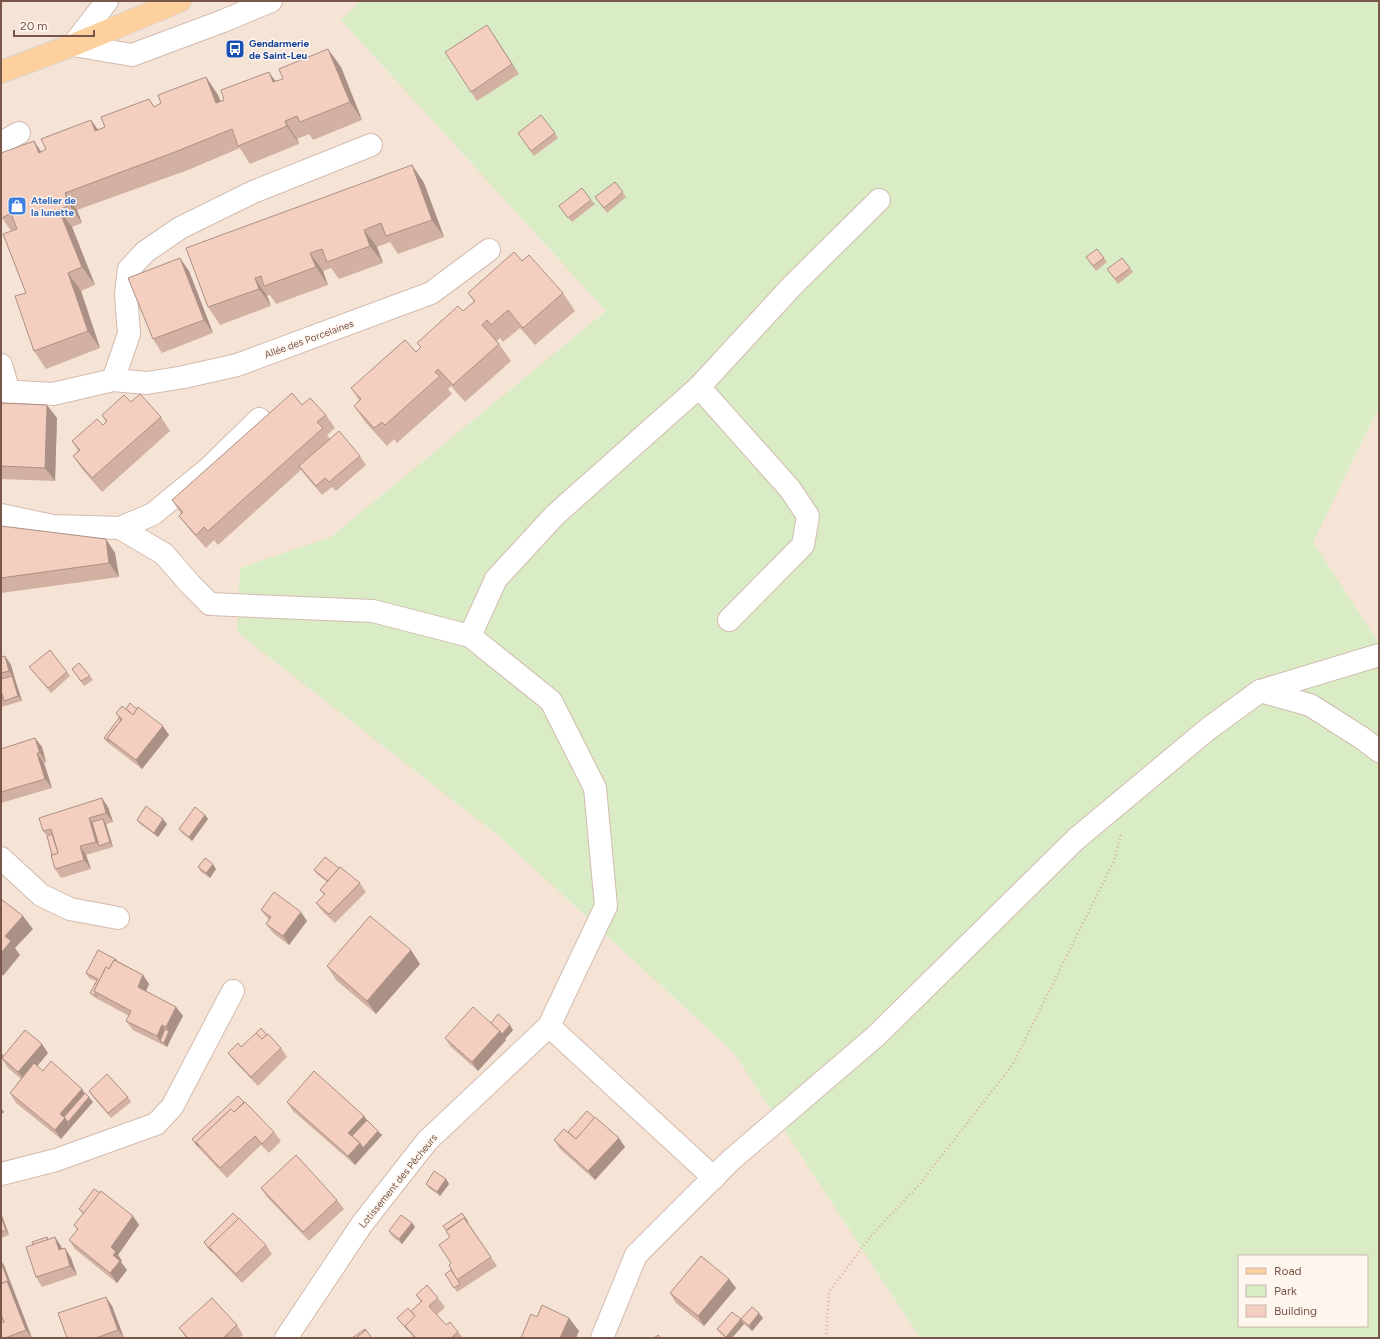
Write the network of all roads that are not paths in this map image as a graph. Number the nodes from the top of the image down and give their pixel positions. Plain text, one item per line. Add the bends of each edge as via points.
1 (107, 1) edge
2 (180, 1) edge
3 (271, 1) edge
4 (73, 45) junction
5 (1, 72) edge
6 (371, 145) dead end
7 (879, 200) dead end
8 (489, 250) dead end
9 (1, 365) edge
10 (113, 380) junction
11 (699, 387) junction
12 (5, 392) edge
13 (259, 419) dead end
14 (1, 515) edge
15 (120, 528) junction
16 (729, 620) dead end
17 (470, 636) junction
18 (1379, 655) edge
19 (1260, 691) junction
20 (1379, 751) edge
21 (1, 858) edge
22 (118, 918) dead end
23 (233, 991) dead end
24 (550, 1026) junction
25 (1, 1174) edge
26 (714, 1178) junction
27 (286, 1338) edge
28 (602, 1338) edge

1 - 4 street
2 - 4 main road
3 - 4 street via 132,55
4 - 5 main road
6 - 10 street via 253,192 180,228 145,252 129,269 126,294 130,334
7 - 11 street via 793,286
8 - 10 street, Allée des Porcelaines via 431,293 237,365 147,383
9 - 12 street
10 - 12 street, Allée des Porcelaines via 53,394
11 - 16 street via 790,489 808,516 803,545
11 - 17 street via 555,515 496,578
13 - 15 street via 209,468 153,514
14 - 15 street via 53,526
15 - 17 street via 164,554 210,604 373,611
17 - 24 street via 551,701 596,788 606,906
18 - 19 street
19 - 20 street via 1310,704
19 - 26 street via 1208,729 1076,839 876,1036 731,1160
21 - 22 street via 41,895 70,909
23 - 25 street via 172,1107 156,1124 56,1160
24 - 26 street
24 - 27 street, Lotissement des Pêcheurs via 427,1141 362,1224
26 - 28 street via 636,1255

